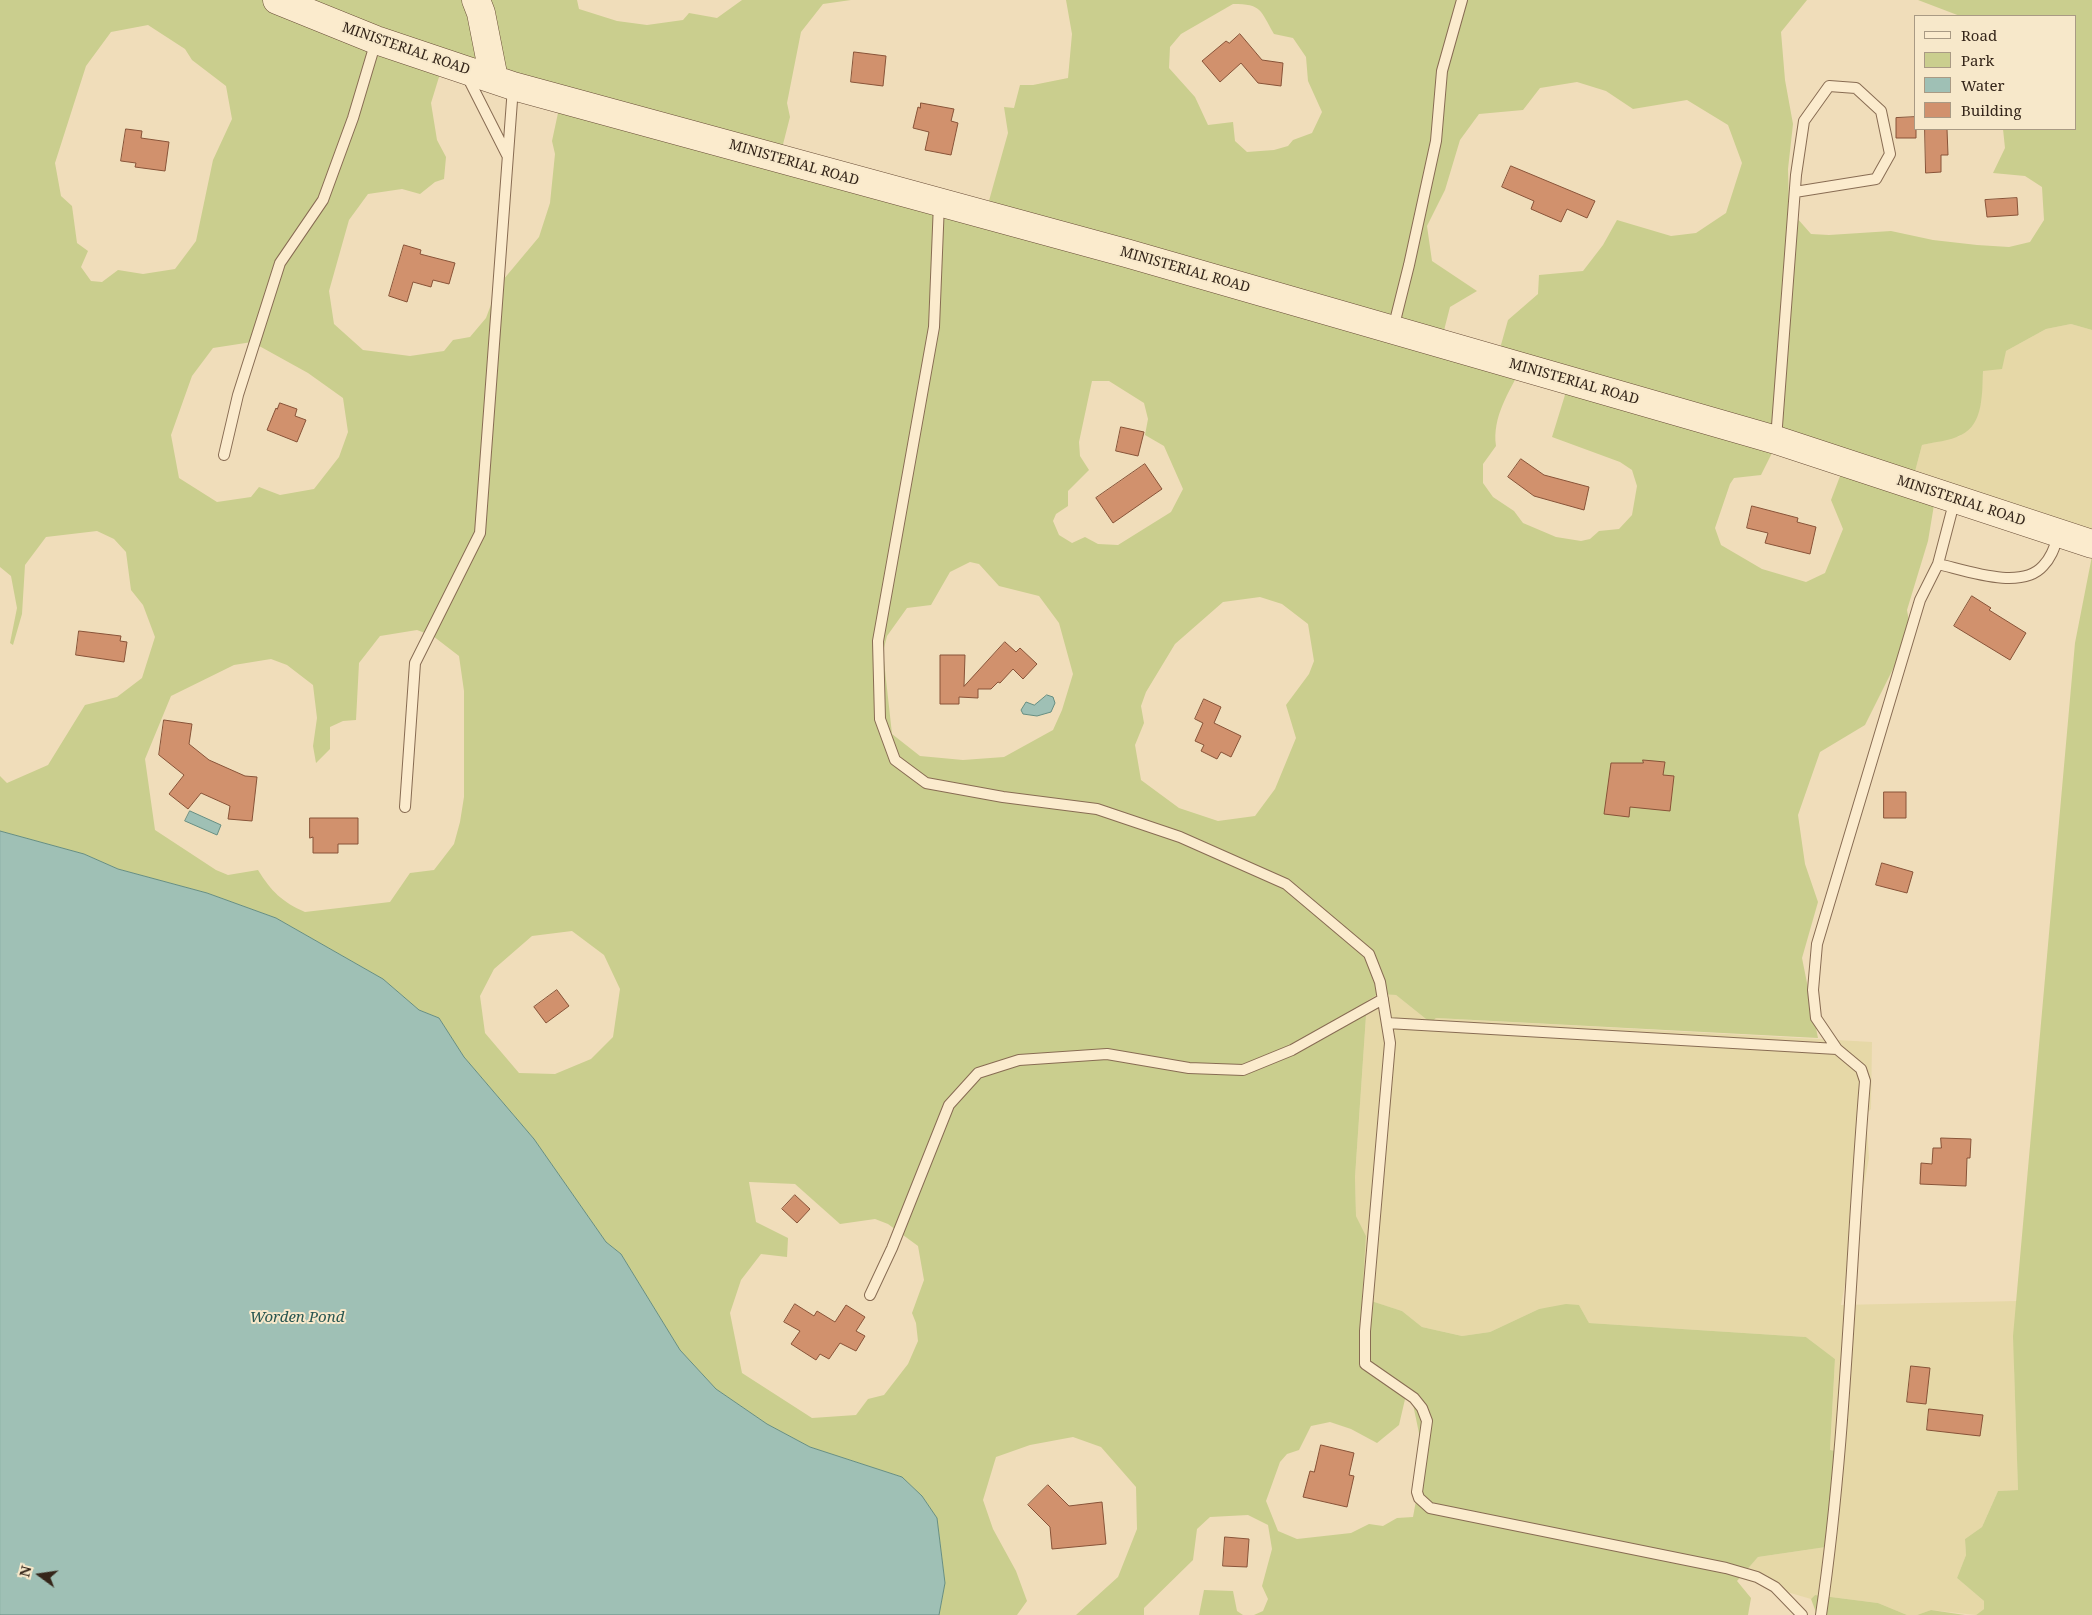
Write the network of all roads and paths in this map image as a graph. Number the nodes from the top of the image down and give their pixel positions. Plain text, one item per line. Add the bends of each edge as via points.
1 (278, 0) edge
2 (476, 0) edge
3 (1462, 0) edge
4 (376, 40) junction
5 (464, 70) junction
6 (503, 82) junction
7 (508, 156) junction
8 (1795, 192) junction
9 (939, 203) junction
10 (1393, 330) junction
11 (1776, 440) junction
12 (224, 455) dead end
13 (1955, 499) junction
14 (2059, 533) junction
15 (2092, 544) edge
16 (1938, 564) junction
17 (405, 807) dead end
18 (1383, 999) junction
19 (1387, 1023) junction
20 (1836, 1049) junction
21 (870, 1295) dead end
22 (1802, 1615) edge
23 (1822, 1615) edge

1 - 4 main road, MINISTERIAL ROAD
2 - 6 main road
3 - 10 lane via 1442,72 1436,141
4 - 5 main road, MINISTERIAL ROAD
4 - 12 lane via 323,200 280,263 238,395
5 - 6 main road, MINISTERIAL ROAD
5 - 7 lane
6 - 7 lane
6 - 9 main road, MINISTERIAL ROAD
7 - 17 lane via 480,533 415,664
8 - 8 lane via 1876,179 1890,154 1881,111 1856,88 1828,86 1804,121
8 - 11 lane
9 - 10 main road, MINISTERIAL ROAD
9 - 18 lane via 934,327 878,641 880,718 895,760 926,783 1097,809 1180,837 1286,884 1369,954
10 - 11 main road, MINISTERIAL ROAD
11 - 13 main road, MINISTERIAL ROAD
13 - 14 main road, MINISTERIAL ROAD
13 - 16 lane
14 - 15 main road, MINISTERIAL ROAD
14 - 16 lane via 2053,552 2042,567 2024,577 2003,578
16 - 20 lane via 1920,600 1817,944 1813,990 1816,1018
18 - 19 lane
18 - 21 lane via 1292,1050 1243,1070 1189,1068 1107,1054 1019,1060 978,1074 949,1105
19 - 20 lane
19 - 22 lane via 1390,1044 1365,1364 1414,1398 1422,1408 1427,1421 1417,1492 1419,1498 1430,1508 1757,1577 1775,1587
20 - 23 lane via 1861,1069 1865,1081 1844,1394

